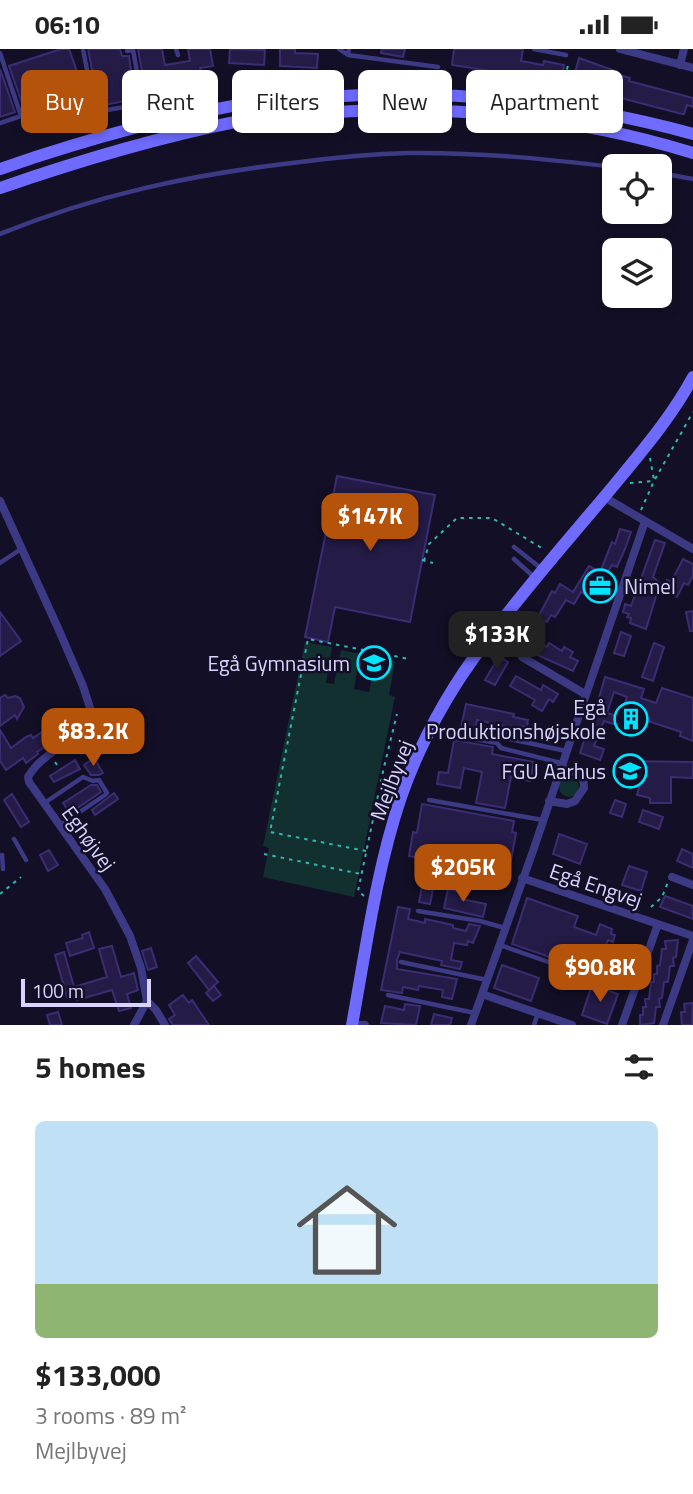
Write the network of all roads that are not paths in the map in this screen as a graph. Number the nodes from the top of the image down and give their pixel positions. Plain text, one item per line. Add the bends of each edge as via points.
1 (83, 49) edge
2 (127, 49) edge
3 (339, 49) edge
4 (534, 49) edge
5 (620, 49) edge
6 (684, 49) edge
7 (349, 52) edge
8 (0, 53) edge
9 (568, 56) road end
10 (680, 65) junction
11 (438, 67) dead end
12 (693, 68) edge
13 (87, 70) edge
14 (108, 110) edge
15 (21, 116) joint
16 (0, 123) edge
17 (693, 134) edge
18 (693, 153) edge
19 (602, 166) edge
20 (0, 169) edge
21 (672, 175) edge
22 (693, 179) edge
23 (0, 188) edge
24 (0, 234) edge
25 (693, 377) edge
26 (604, 497) junction
27 (0, 501) edge
28 (641, 519) junction
29 (514, 547) dead end
30 (21, 548) junction
31 (693, 549) edge
32 (514, 559) dead end
33 (0, 563) edge
34 (539, 574) junction
35 (522, 657) dead end
36 (585, 694) junction
37 (484, 727) dead end
38 (452, 735) dead end
39 (566, 751) junction
40 (561, 765) junction
41 (429, 800) dead end
42 (549, 801) junction
43 (43, 804) junction
44 (543, 820) junction
45 (59, 826) junction
46 (14, 839) dead end
47 (2, 855) dead end
48 (26, 860) dead end
49 (3, 869) dead end
50 (672, 877) road end
51 (522, 878) junction
52 (693, 885) edge
53 (418, 911) dead end
54 (658, 925) junction
55 (505, 928) junction
56 (693, 938) edge
57 (499, 945) junction
58 (401, 963) dead end
59 (487, 979) junction
60 (603, 981) dead end
61 (482, 994) junction
62 (388, 995) dead end
63 (147, 1001) junction
64 (475, 1013) junction
65 (538, 1013) junction
66 (134, 1025) edge
67 (165, 1025) edge
68 (352, 1025) edge
69 (471, 1025) edge
70 (534, 1025) edge
71 (572, 1025) edge
72 (622, 1025) edge
73 (663, 1025) edge

1 - 13 lane
2 - 14 lane via 133,50 142,99 138,105
3 - 7 lane
4 - 9 lane
5 - 10 street
6 - 10 street
7 - 11 lane
8 - 15 lane
10 - 12 street
15 - 16 lane
17 - 20 main road via 558,105 388,93 258,102 132,127
18 - 23 main road via 627,135 534,119 422,110 335,112 238,122 139,143
19 - 24 lane via 411,153 317,160 148,185 65,208
21 - 22 lane
25 - 26 main road, Mejlbyvej via 681,400
26 - 28 street
26 - 34 main road, Mejlbyvej
27 - 30 street, Eghøjvej
28 - 31 street
28 - 36 street
29 - 34 lane
30 - 33 lane
30 - 43 street, Eghøjvej via 92,714 28,777
32 - 34 lane
34 - 68 main road, Mejlbyvej via 446,699 416,760 383,860
35 - 36 street
36 - 39 street
37 - 39 lane via 486,734
38 - 40 lane via 497,743
39 - 40 street
40 - 42 street
40 - 42 street via 583,775 584,788 575,801
41 - 44 lane
42 - 44 street
43 - 45 street, Eghøjvej
43 - 45 lane via 83,777 99,780 107,793
44 - 51 street
45 - 63 street, Eghøjvej via 119,913 141,968
46 - 48 lane
47 - 49 lane
50 - 52 street, Egå Engvej
51 - 54 street, Egå Engvej
51 - 55 street
53 - 55 lane
54 - 56 street, Egå Engvej
54 - 72 street, Egå Engvej
55 - 57 street
56 - 73 street, Egå Engvej
57 - 59 street
57 - 60 lane
58 - 59 lane
59 - 61 street
61 - 64 street
61 - 65 street
62 - 64 lane
63 - 66 street
63 - 67 street
64 - 69 street
65 - 70 lane
65 - 71 street

